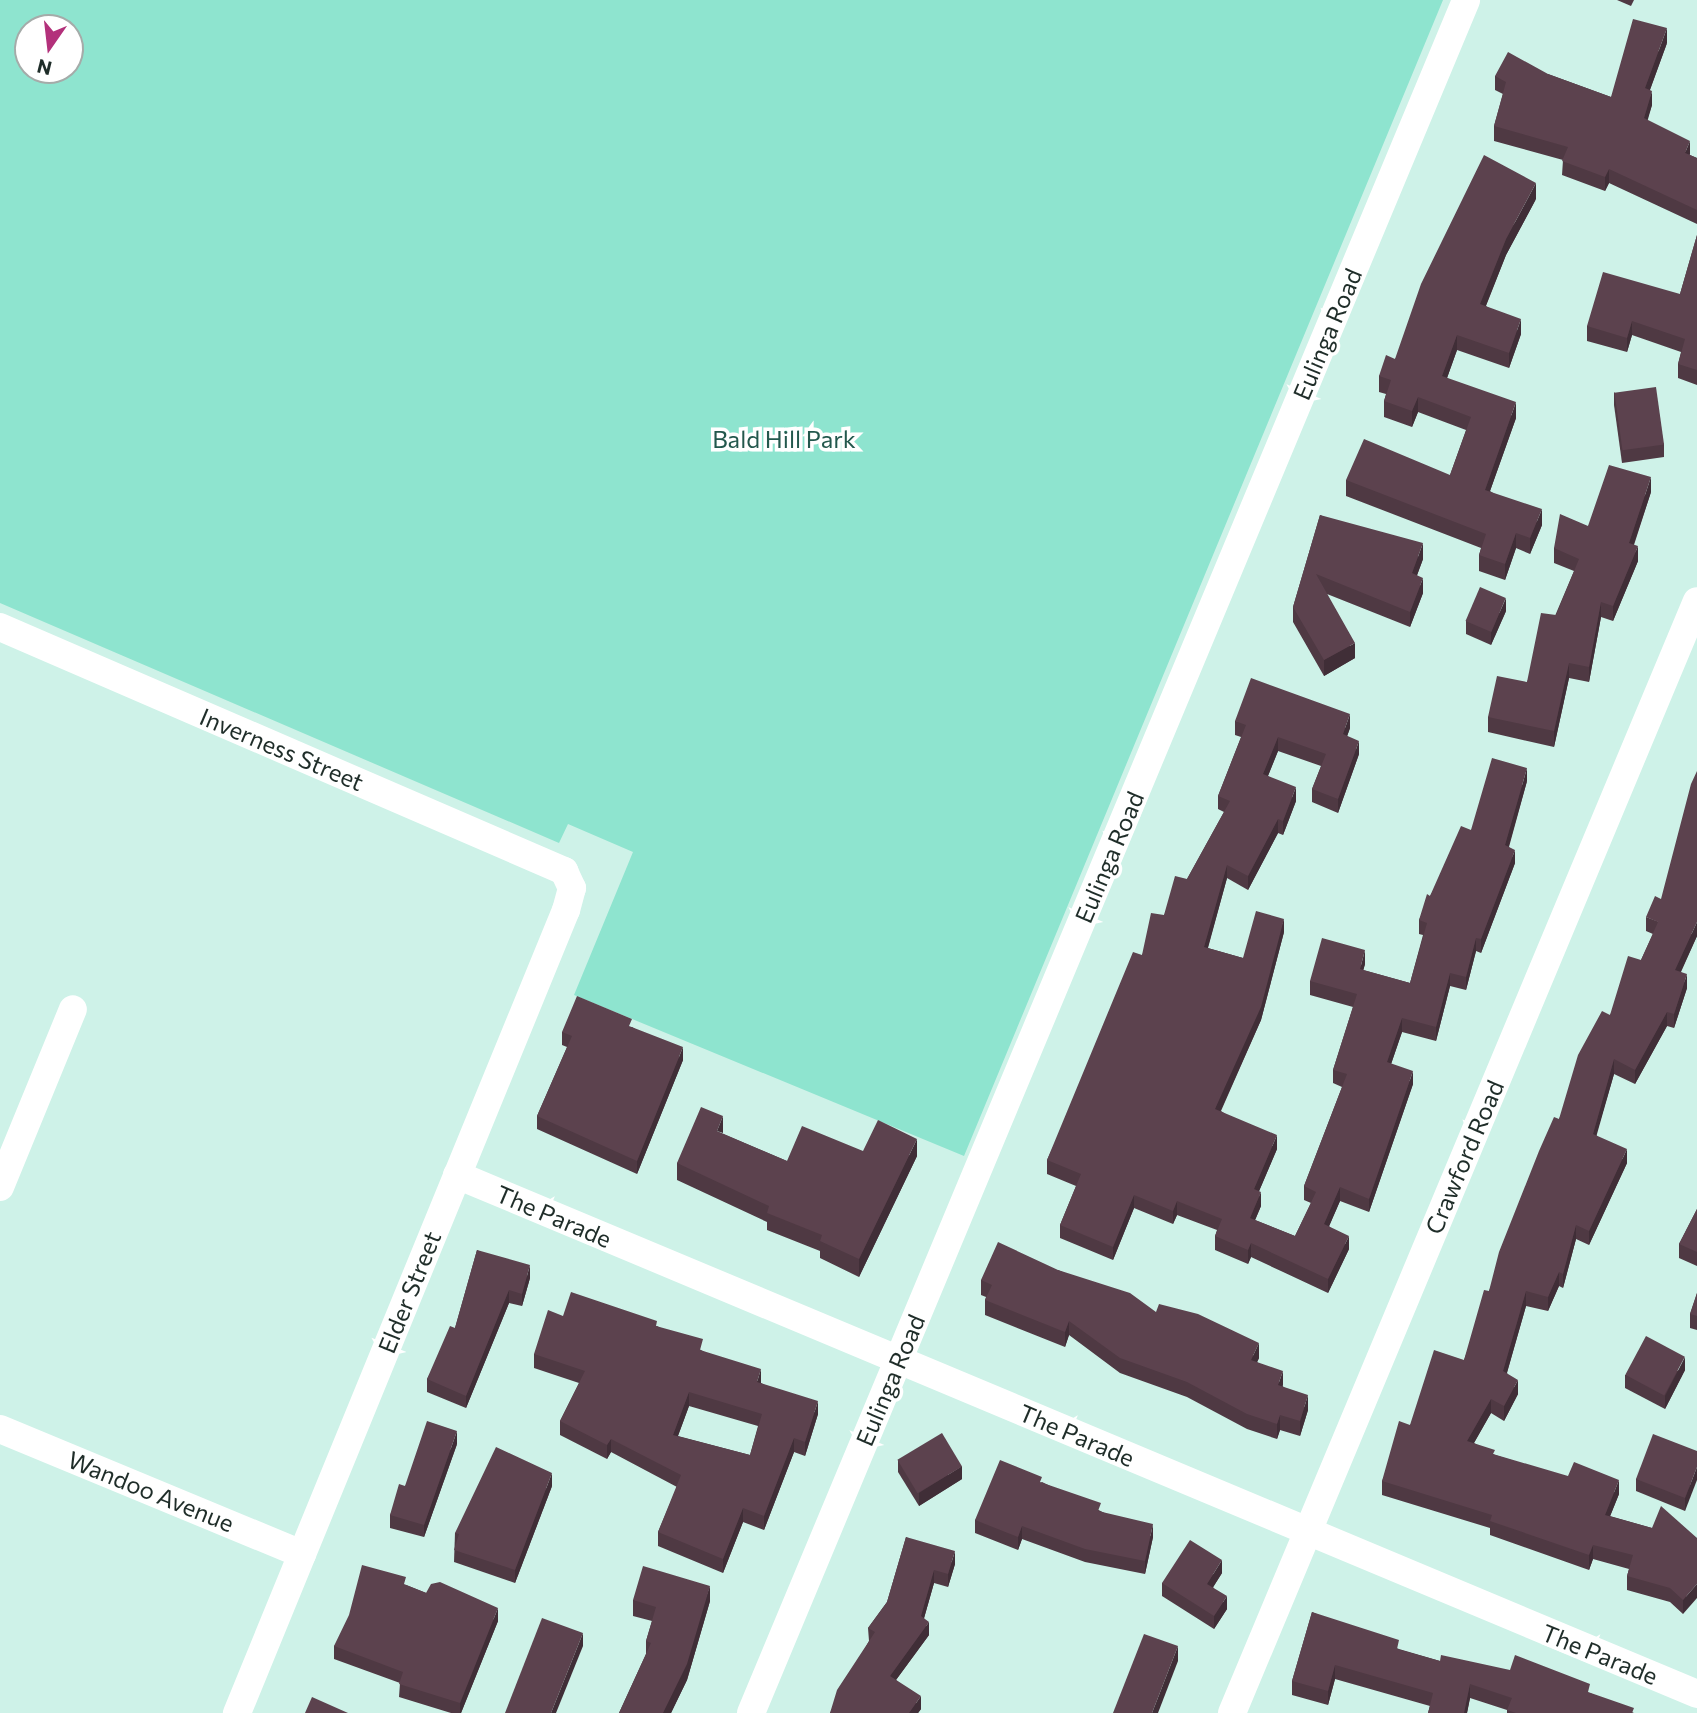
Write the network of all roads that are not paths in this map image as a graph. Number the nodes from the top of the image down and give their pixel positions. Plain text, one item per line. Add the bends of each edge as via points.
1 (1466, 0) edge
2 (1697, 601) edge
3 (0, 627) edge
4 (564, 871) joint
5 (74, 1009) dead end
6 (457, 1175) junction
7 (0, 1187) edge
8 (898, 1360) junction
9 (0, 1429) edge
10 (1307, 1532) junction
11 (302, 1554) junction
12 (1697, 1694) edge
13 (237, 1713) edge
14 (751, 1713) edge
15 (1232, 1713) edge

1 - 8 street, Eulinga Road
2 - 10 street, Crawford Road
3 - 4 street, Inverness Street
4 - 6 street, Elder Street via 572,888 566,910
5 - 7 street
6 - 8 street, The Parade
6 - 11 street, Elder Street
8 - 10 street, The Parade
8 - 14 street, Eulinga Road
9 - 11 street, Wandoo Avenue
10 - 12 street, The Parade
10 - 15 street, Crawford Road
11 - 13 street, Elder Street

